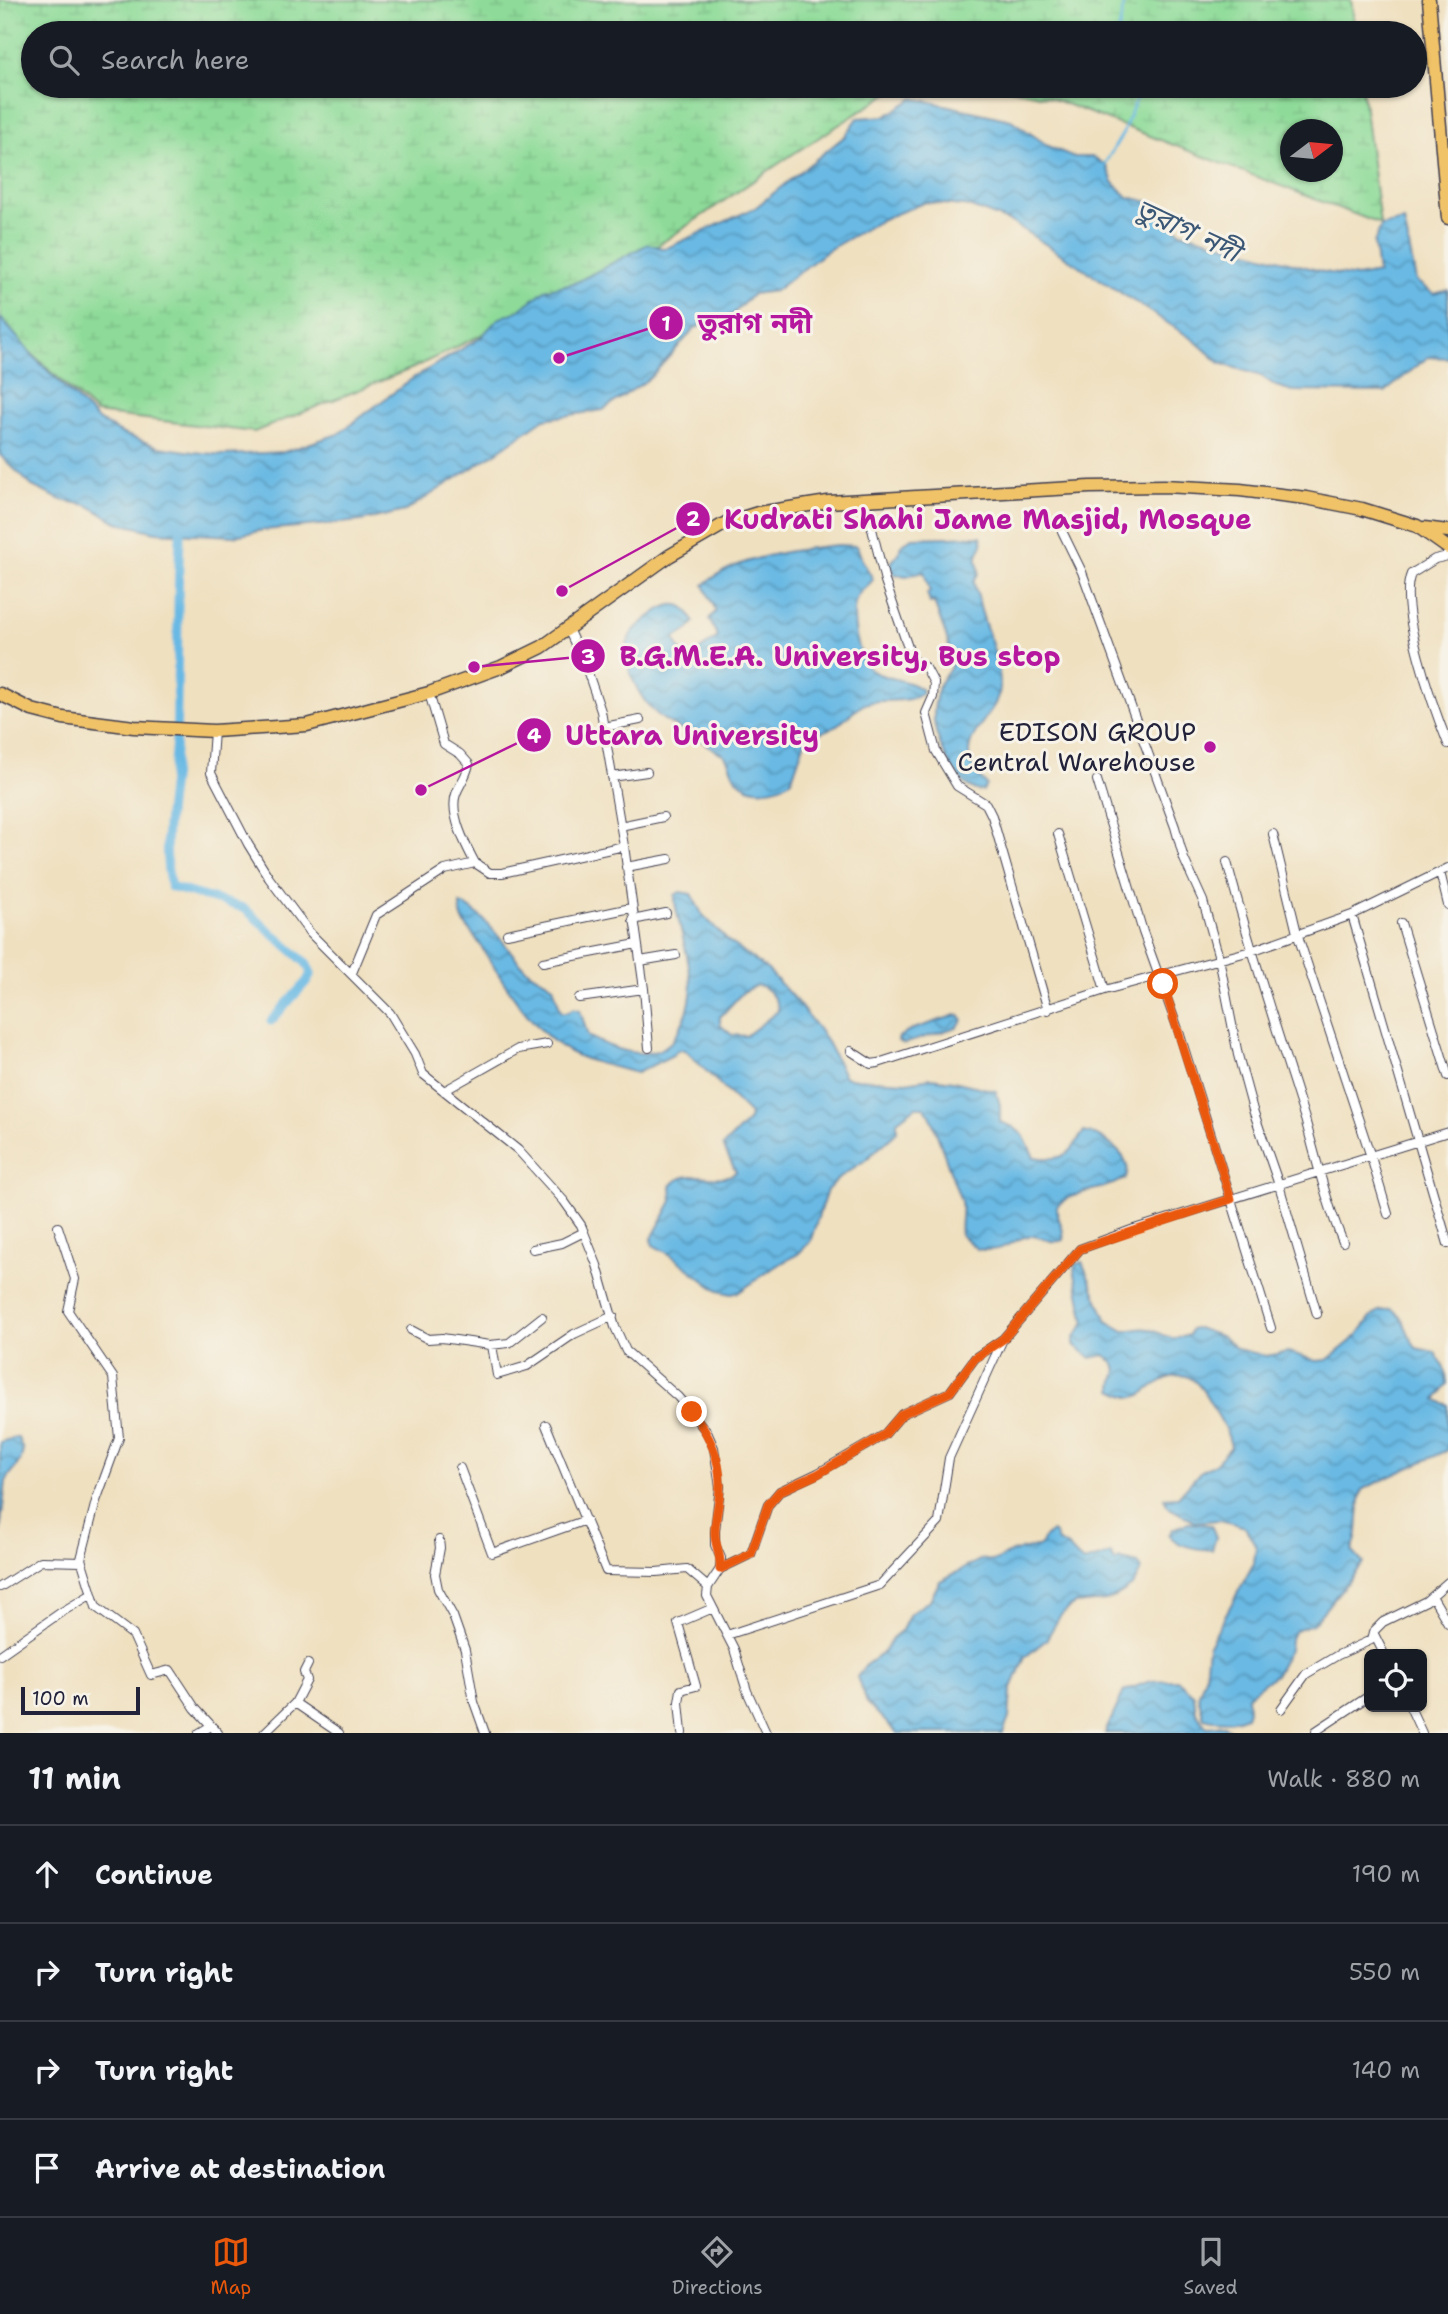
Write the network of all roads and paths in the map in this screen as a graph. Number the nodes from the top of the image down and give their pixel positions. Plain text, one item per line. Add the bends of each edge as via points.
1 (1429, 0) edge
2 (1448, 218) edge
3 (865, 500) junction
4 (1417, 526) junction
5 (1062, 531) dead end
6 (1448, 531) edge
7 (1448, 548) edge
8 (1448, 555) edge
9 (568, 629) junction
10 (429, 693) junction
11 (0, 694) edge
12 (640, 720) dead end
13 (604, 727) junction
14 (209, 730) junction
15 (1448, 744) edge
16 (648, 772) dead end
17 (612, 777) junction
18 (1097, 780) dead end
19 (663, 817) dead end
20 (620, 826) junction
21 (1058, 834) dead end
22 (1273, 834) dead end
23 (624, 846) junction
24 (669, 859) dead end
25 (1227, 862) dead end
26 (475, 863) junction
27 (626, 867) junction
28 (1444, 870) edge
29 (1448, 905) edge
30 (631, 908) junction
31 (666, 913) dead end
32 (1352, 915) junction
33 (633, 920) junction
34 (1401, 923) dead end
35 (1297, 933) junction
36 (507, 934) dead end
37 (637, 944) junction
38 (1251, 951) junction
39 (676, 955) dead end
40 (1219, 958) junction
41 (640, 961) junction
42 (543, 962) dead end
43 (352, 973) junction
44 (1158, 976) junction
45 (644, 989) junction
46 (1105, 990) junction
47 (579, 998) dead end
48 (1048, 1010) junction
49 (547, 1044) dead end
50 (649, 1048) dead end
51 (850, 1051) dead end
52 (1448, 1076) edge
53 (444, 1091) junction
54 (1448, 1132) edge
55 (1418, 1142) junction
56 (1371, 1157) junction
57 (1319, 1174) junction
58 (1279, 1185) junction
59 (1231, 1199) junction
60 (1388, 1214) dead end
61 (58, 1227) dead end
62 (584, 1232) junction
63 (1343, 1242) dead end
64 (1448, 1244) edge
65 (533, 1249) dead end
66 (1317, 1314) dead end
67 (612, 1316) junction
68 (542, 1317) dead end
69 (1271, 1328) dead end
70 (411, 1330) dead end
71 (1003, 1339) junction
72 (492, 1345) junction
73 (546, 1425) dead end
74 (460, 1468) dead end
75 (586, 1520) junction
76 (439, 1540) dead end
77 (82, 1562) junction
78 (720, 1569) junction
79 (1448, 1582) edge
80 (0, 1587) edge
81 (708, 1587) junction
82 (92, 1594) junction
83 (1432, 1596) junction
84 (713, 1608) junction
85 (1448, 1623) edge
86 (1373, 1632) junction
87 (727, 1635) junction
88 (1382, 1649) edge
89 (0, 1655) edge
90 (308, 1664) dead end
91 (1364, 1699) edge
92 (295, 1703) junction
93 (1281, 1709) dead end
94 (1412, 1712) edge
95 (211, 1726) junction
96 (1316, 1731) dead end
97 (199, 1733) edge
98 (218, 1733) edge
99 (264, 1733) edge
100 (339, 1733) edge
101 (485, 1733) edge
102 (682, 1733) edge
103 (766, 1733) edge
104 (1422, 1733) edge

1 - 2 highway
3 - 4 highway via 1164,486 1306,498
3 - 9 highway via 795,505 726,523 669,556
3 - 48 street via 885,581 912,660 926,668 934,683 926,713 936,751 957,786 986,804 992,816
4 - 6 highway
4 - 7 highway
5 - 40 street via 1124,684 1203,901
8 - 15 street via 1411,574 1408,594 1418,652
9 - 10 highway via 501,667
9 - 13 street via 586,667
10 - 14 highway via 307,724
10 - 26 street via 444,744 469,764 455,796 456,817
11 - 14 highway via 32,710 63,718
12 - 13 street
13 - 17 street
14 - 43 street via 211,773 248,844 310,933
16 - 17 street
17 - 20 street
18 - 44 street
19 - 20 street
20 - 23 street
21 - 46 street
22 - 35 street
23 - 26 street via 502,873 489,873
23 - 27 street
24 - 27 street
25 - 38 street
26 - 43 street via 444,870 376,915
27 - 30 street
28 - 29 street
28 - 32 street
30 - 33 street
30 - 36 street
31 - 33 street
32 - 35 street
32 - 55 street
33 - 37 street
34 - 52 street
35 - 38 street
35 - 56 street
37 - 41 street
37 - 42 street
38 - 40 street
38 - 57 street
39 - 41 street
40 - 44 street
40 - 58 street via 1238,1055
41 - 45 street
43 - 53 street via 400,1027 423,1074
44 - 46 street
44 - 59 street
45 - 47 street
45 - 50 street
46 - 48 street
48 - 51 street via 878,1063 871,1064
49 - 53 street via 517,1049
53 - 62 street via 518,1150 564,1201
54 - 55 street
55 - 56 street
55 - 64 street
56 - 57 street
56 - 60 street
57 - 58 street
57 - 63 street
58 - 59 street
58 - 66 street
59 - 69 street
59 - 71 street via 1080,1249
61 - 77 street via 75,1279 68,1311 113,1377 119,1438 96,1501
62 - 65 street
62 - 67 street
67 - 72 street via 574,1334 527,1366 497,1375
67 - 78 street via 626,1351 678,1396 708,1432 720,1487 715,1531
68 - 72 street via 509,1343
70 - 72 street via 428,1339
71 - 78 street via 975,1358 950,1392 902,1414 884,1435 780,1491 768,1505 751,1554
71 - 87 street via 949,1458 939,1522 880,1586
73 - 75 street
74 - 75 street via 492,1553
75 - 81 street via 606,1571 687,1569
76 - 101 street via 438,1589 465,1650
77 - 80 street via 41,1561
77 - 82 street
78 - 81 street
79 - 83 street
81 - 84 street
82 - 89 street
82 - 95 street via 96,1607 132,1635 150,1675 170,1670
83 - 85 street
83 - 86 street
84 - 87 street
84 - 102 street via 678,1623 696,1686 681,1690
86 - 88 street
86 - 93 street via 1371,1640 1306,1674
87 - 103 street
90 - 92 street via 307,1680
91 - 96 street
92 - 99 street
92 - 100 street
94 - 104 street
95 - 97 street
95 - 98 street

